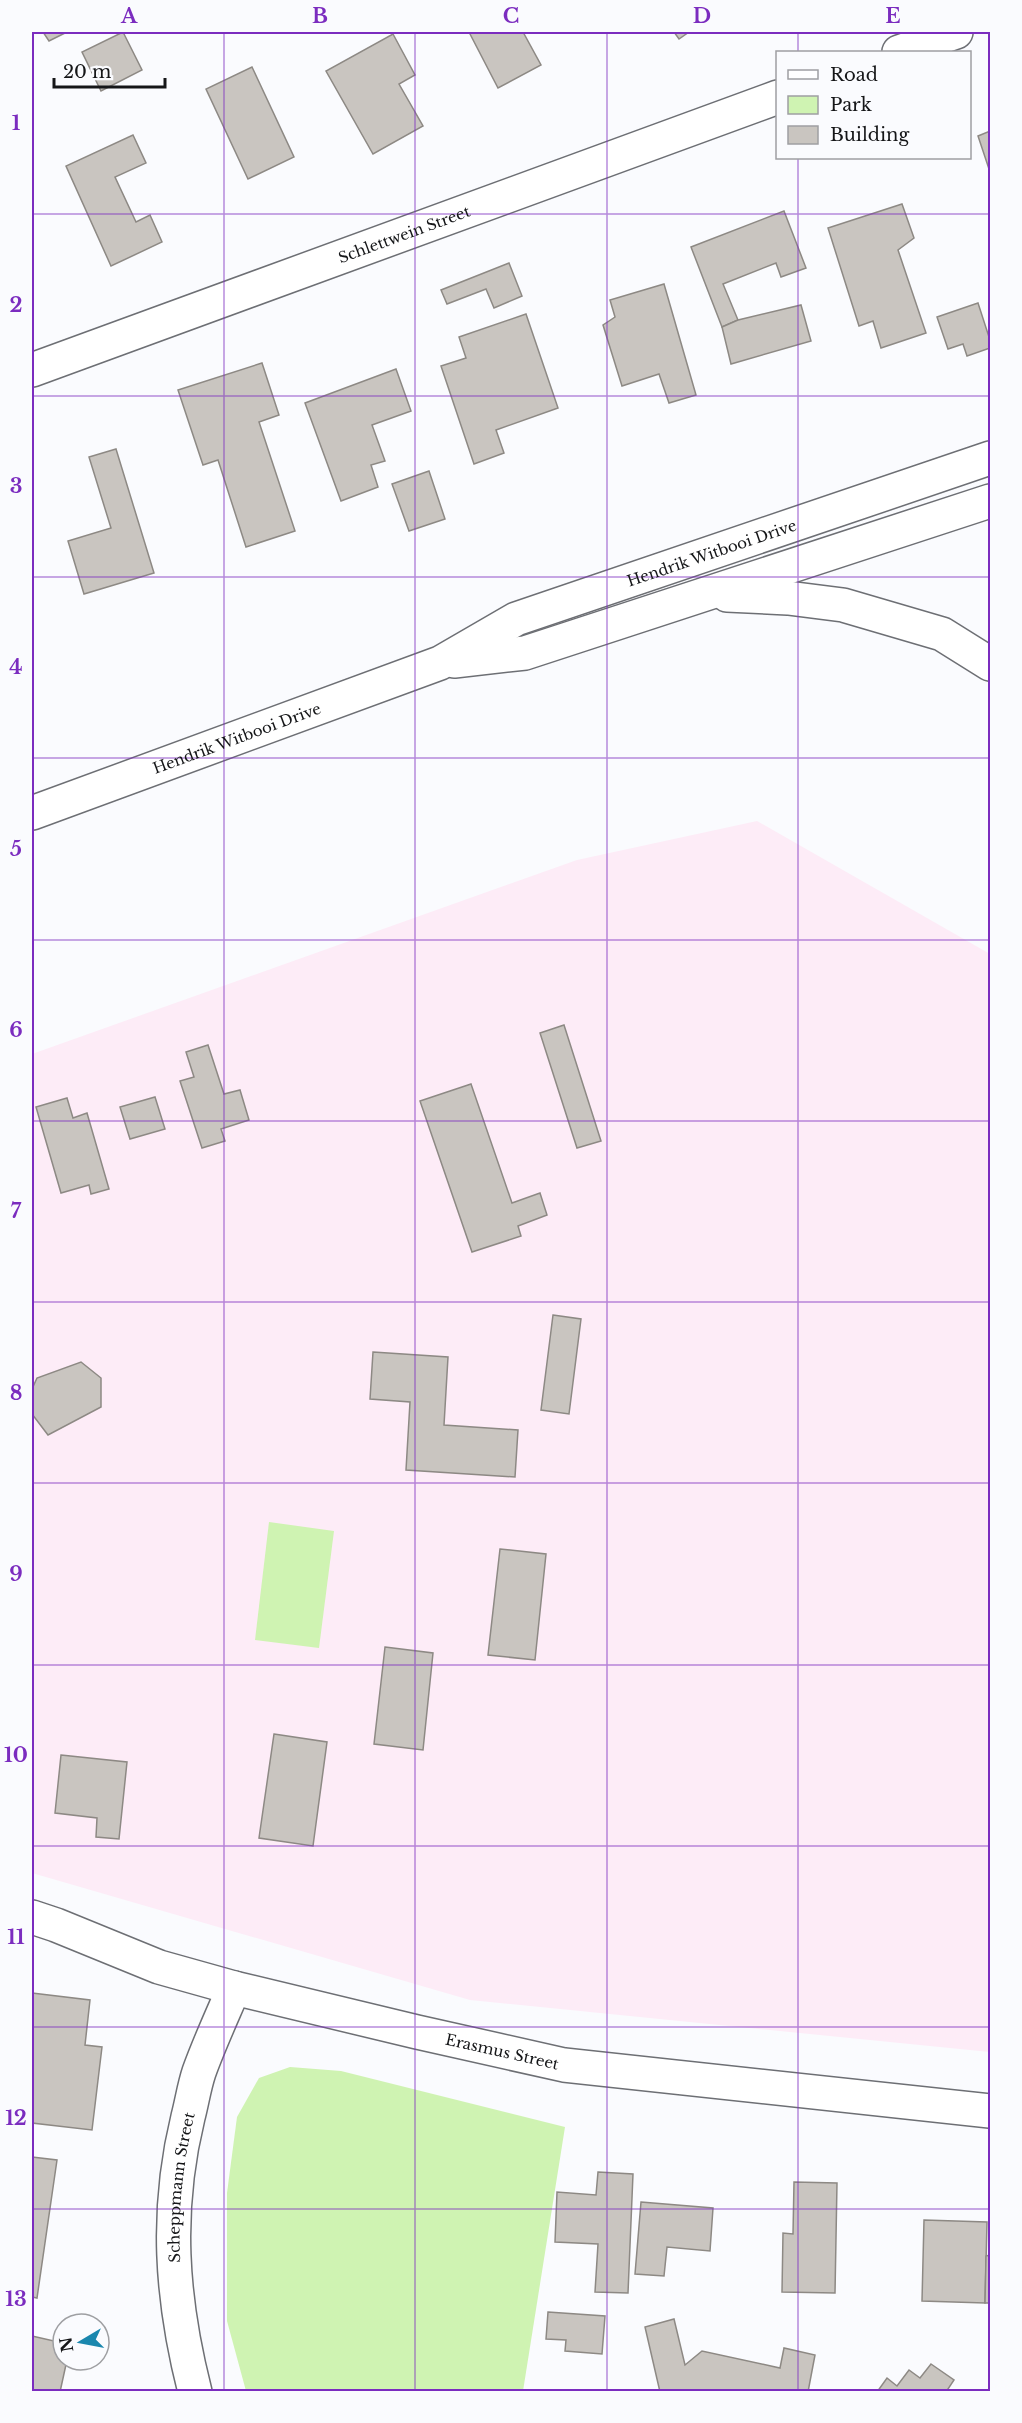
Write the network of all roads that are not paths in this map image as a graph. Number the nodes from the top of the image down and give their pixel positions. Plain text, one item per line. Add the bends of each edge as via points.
1 (956, 32) edge
2 (902, 51) edge
3 (776, 97) edge
4 (32, 370) edge
5 (990, 458) edge
6 (990, 501) edge
7 (709, 594) junction
8 (440, 663) junction
9 (990, 664) edge
10 (32, 813) edge
11 (32, 1917) edge
12 (234, 1988) junction
13 (990, 2111) edge
14 (195, 2391) edge

1 - 2 street
3 - 4 street, Schlettwein Street
5 - 8 street, Hendrik Witbooi Drive via 516,619
6 - 7 street, Hendrik Witbooi Drive
7 - 8 street, Hendrik Witbooi Drive via 525,653
7 - 9 street via 843,605 942,634
8 - 10 street, Hendrik Witbooi Drive
11 - 12 street, Erasmus Street via 159,1967
12 - 13 street, Erasmus Street via 564,2065
12 - 14 street, Scheppmann Street via 198,2074 174,2198 172,2250 177,2306

